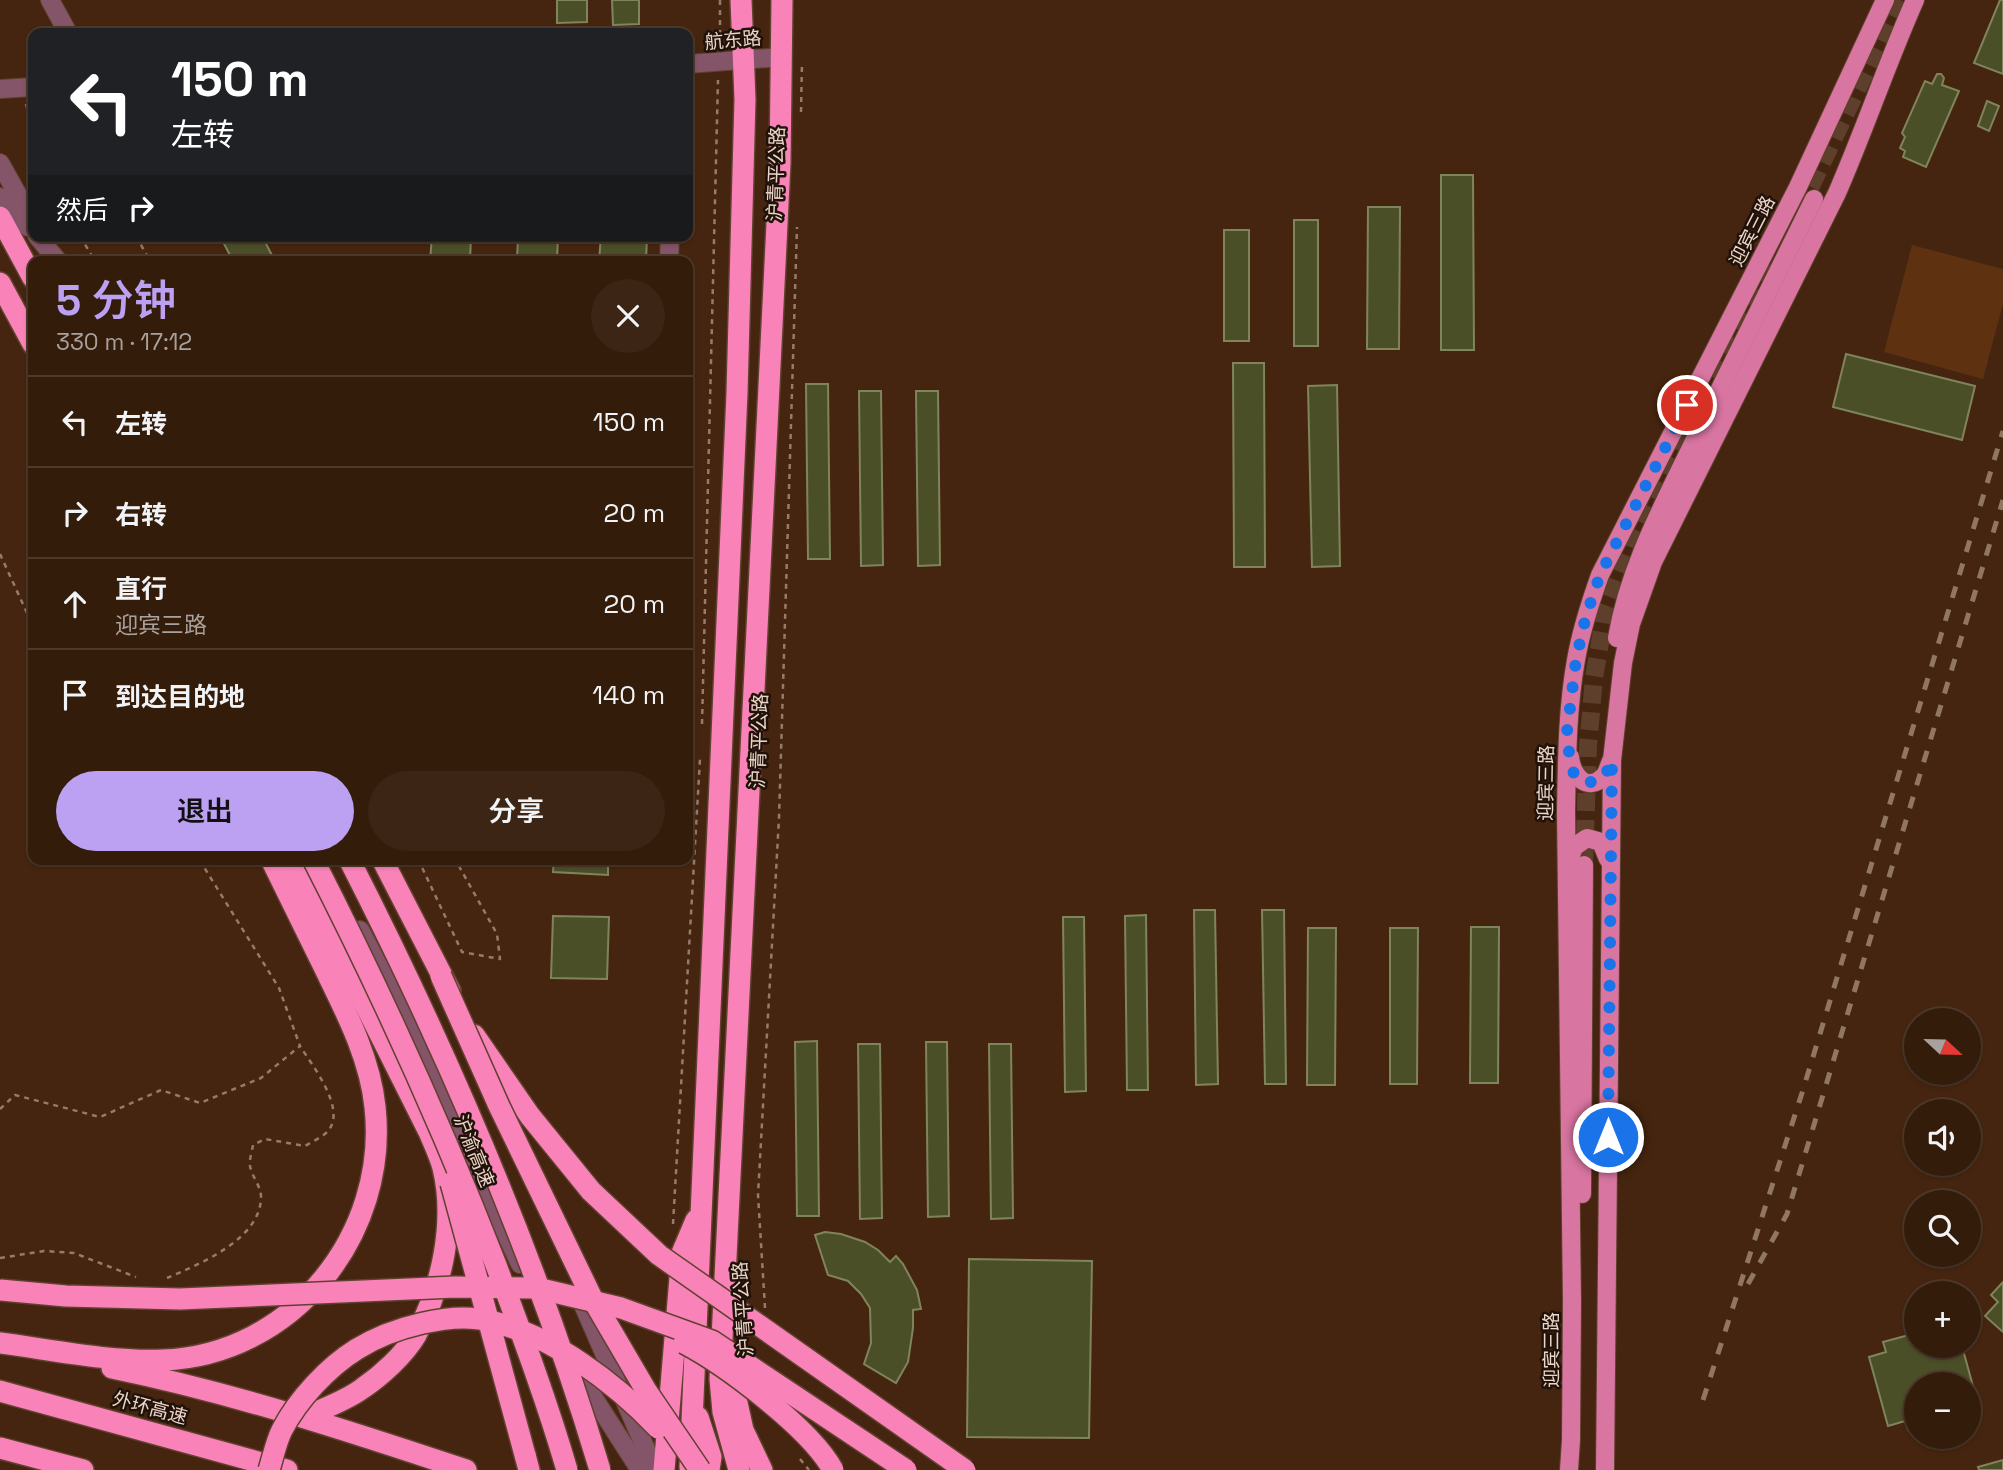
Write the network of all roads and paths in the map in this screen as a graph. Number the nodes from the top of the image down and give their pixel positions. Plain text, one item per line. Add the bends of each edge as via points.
1 (50, 0) edge
2 (720, 0) edge
3 (741, 0) edge
4 (782, 0) edge
5 (1885, 0) edge
6 (1915, 0) edge
7 (65, 28) edge
8 (792, 54) junction
9 (743, 61) junction
10 (719, 63) junction
11 (693, 64) edge
12 (28, 87) edge
13 (0, 89) edge
14 (801, 119) dead end
15 (0, 163) edge
16 (0, 197) edge
17 (1814, 199) tunnel mouth
18 (28, 213) edge
19 (798, 216) dead end
20 (0, 217) edge
21 (28, 227) edge
22 (28, 269) edge
23 (0, 275) edge
24 (0, 283) edge
25 (28, 323) edge
26 (28, 335) edge
27 (0, 554) edge
28 (28, 615) edge
29 (702, 726) dead end
30 (1567, 732) junction
31 (701, 753) dead end
32 (1612, 760) junction
33 (203, 865) edge
34 (274, 865) edge
35 (295, 865) edge
36 (316, 865) edge
37 (325, 865) edge
38 (352, 865) edge
39 (377, 865) edge
40 (385, 865) edge
41 (421, 865) edge
42 (458, 865) edge
43 (1584, 866) tunnel mouth
44 (1566, 871) junction
45 (1610, 887) junction
46 (441, 976) junction
47 (300, 1046) junction
48 (426, 1093) junction
49 (0, 1109) edge
50 (701, 1209) junction
51 (672, 1231) dead end
52 (0, 1258) edge
53 (137, 1278) dead end
54 (163, 1280) dead end
55 (0, 1290) edge
56 (621, 1308) junction
57 (766, 1314) dead end
58 (723, 1323) junction
59 (0, 1344) edge
60 (0, 1391) edge
61 (693, 1401) junction
62 (305, 1417) junction
63 (0, 1448) edge
64 (799, 1458) dead end
65 (527, 1465) edge
66 (83, 1470) edge
67 (269, 1470) edge
68 (287, 1470) edge
69 (466, 1470) edge
70 (567, 1470) edge
71 (600, 1470) edge
72 (640, 1470) edge
73 (655, 1470) edge
74 (664, 1470) edge
75 (690, 1470) edge
76 (699, 1470) edge
77 (709, 1470) edge
78 (739, 1470) edge
79 (762, 1470) edge
80 (809, 1470) edge
81 (833, 1470) edge
82 (906, 1470) edge
83 (965, 1470) edge
84 (1569, 1470) edge
85 (1581, 1470) edge
86 (1605, 1470) edge

1 - 7 street
2 - 10 path
3 - 9 highway, 沪青平公路
4 - 8 highway, 沪青平公路
5 - 30 main road, 迎宾三路 via 1798,187 1600,575 1576,660
6 - 32 main road via 1838,193 1653,562 1631,624
8 - 9 street, 航东路
8 - 14 path, 沪青平公路
8 - 58 highway, 沪青平公路 via 780,163
9 - 10 street, 航东路
9 - 50 highway, 沪青平公路 via 737,393
10 - 11 street, 航东路
10 - 29 path
12 - 13 street
15 - 18 street
16 - 21 street
17 - 32 main road via 1670,491 1629,585 1614,656
19 - 57 path, 沪青平公路 via 779,818 758,1195
20 - 22 highway
23 - 25 street
24 - 26 highway
27 - 28 path
30 - 32 main road via 1570,762 1582,782 1605,776
30 - 44 main road, 迎宾三路
31 - 51 path
32 - 45 main road
33 - 47 path via 279,988
34 - 59 highway via 351,1022 367,1068 375,1107 376,1147 368,1196 355,1234 326,1279 286,1315 251,1338 209,1354 163,1360 97,1357
35 - 62 highway via 429,1132 443,1168 448,1205 444,1252 415,1337 361,1390
36 - 48 highway, 沪渝高速, bridge
37 - 72 street via 412,1030 547,1324
38 - 71 highway, 沪渝高速, bridge via 507,1205
39 - 73 street via 486,1086
40 - 46 highway
41 - 42 path via 462,952 500,959 497,934
43 - 85 main road
44 - 45 main road via 1574,847 1587,838 1601,842
44 - 84 main road, 迎宾三路 via 1572,1303
45 - 86 main road
46 - 76 highway, bridge via 592,1298
46 - 83 highway, bridge via 480,1045 530,1116 601,1200 659,1255
47 - 49 path via 261,1078 200,1103 161,1090 100,1117 15,1095
47 - 54 path via 331,1097 334,1116 329,1131 305,1146 265,1139 253,1145 250,1166 262,1193 260,1213 247,1232 207,1261
48 - 65 highway, bridge
48 - 70 highway, 沪渝高速, bridge via 521,1331
50 - 61 highway, 沪青平公路
50 - 74 highway via 682,1253
52 - 53 path via 44,1251 74,1253
55 - 56 highway, bridge via 180,1299 455,1287 537,1288
56 - 81 highway, bridge via 705,1354 756,1392 825,1455
56 - 82 highway, bridge via 712,1341
58 - 78 highway, 沪青平公路 via 723,1412
58 - 79 highway, 沪青平公路 via 743,1430
59 - 62 highway via 161,1378
60 - 68 highway, 外环高速
61 - 75 highway, 沪青平公路
61 - 77 highway, 沪青平公路 via 710,1457
62 - 69 highway
63 - 66 highway
64 - 80 path
67 - 76 highway, bridge via 282,1429 328,1372 357,1349 388,1334 454,1318 489,1320 587,1365 634,1402

